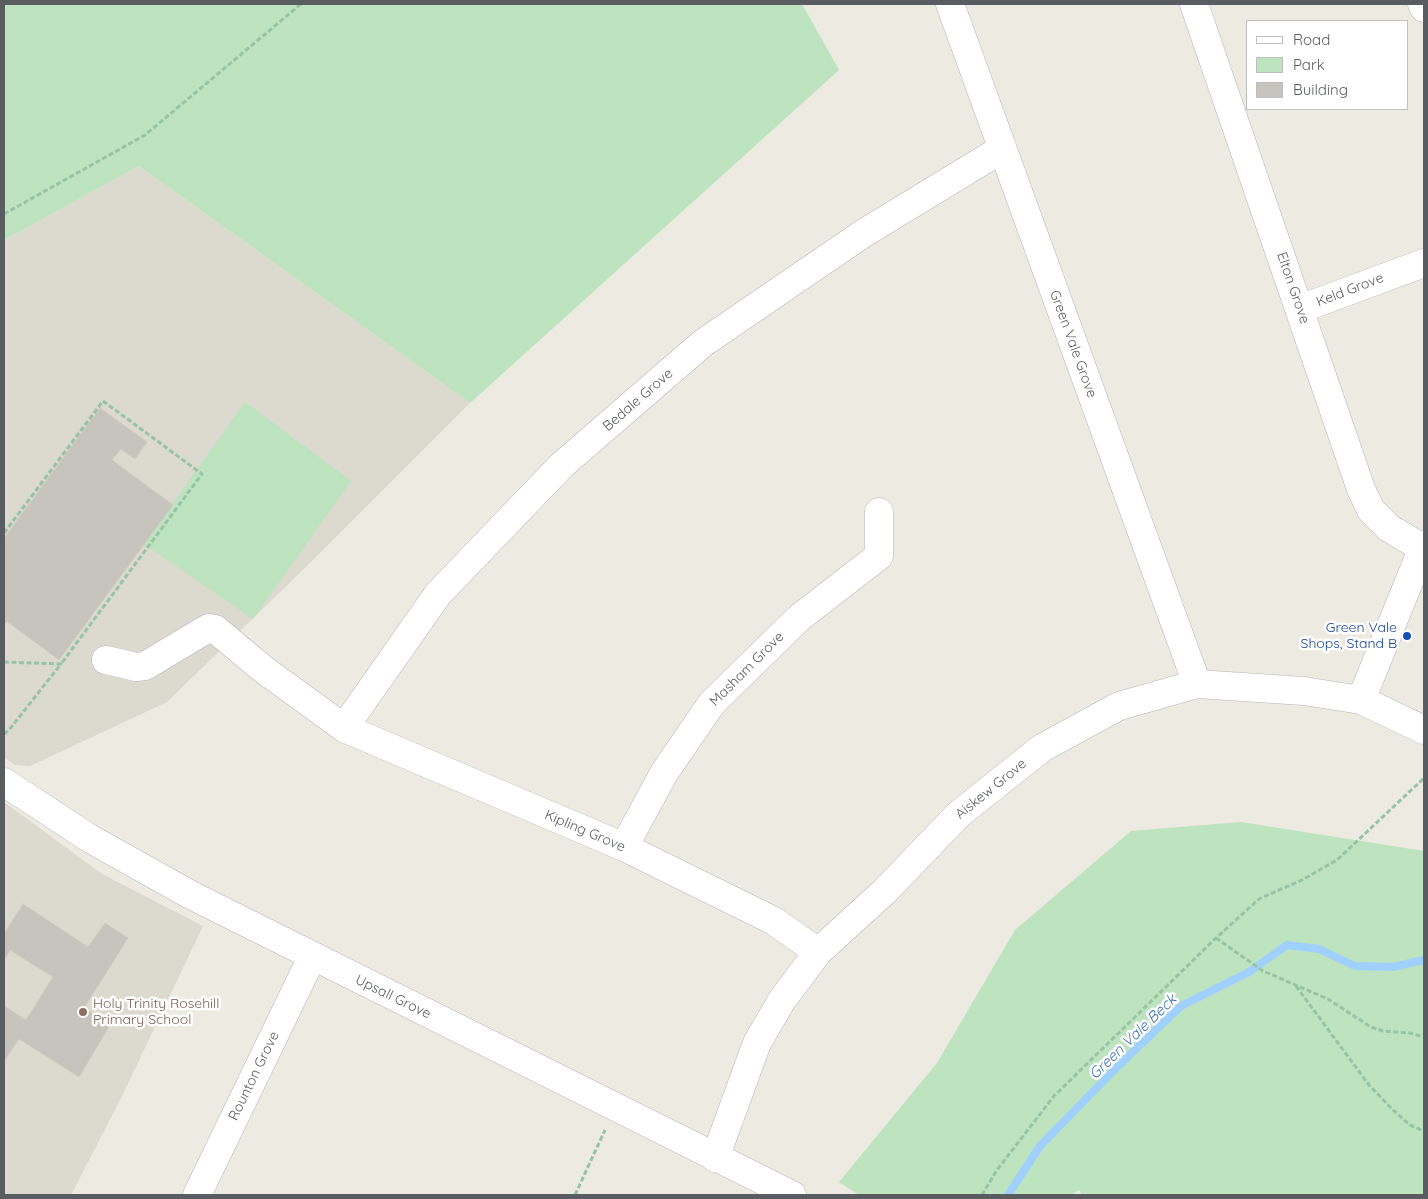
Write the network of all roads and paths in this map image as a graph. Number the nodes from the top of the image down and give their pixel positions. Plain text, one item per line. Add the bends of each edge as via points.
1 (301, 4) edge
2 (950, 4) edge
3 (1194, 4) edge
4 (1422, 4) edge
5 (1424, 8) edge
6 (1002, 150) junction
7 (4, 214) edge
8 (1407, 261) edge
9 (1300, 309) junction
10 (879, 512) dead end
11 (4, 533) edge
12 (1424, 547) edge
13 (106, 660) dead end
14 (4, 662) edge
15 (61, 664) junction
16 (1197, 684) junction
17 (1361, 700) junction
18 (344, 728) junction
19 (1424, 730) edge
20 (4, 734) edge
21 (1424, 778) edge
22 (4, 782) edge
23 (624, 847) junction
24 (1216, 938) junction
25 (818, 952) junction
26 (312, 957) junction
27 (1296, 986) junction
28 (1424, 1037) edge
29 (616, 1108) junction
30 (1424, 1131) edge
31 (715, 1158) junction
32 (197, 1195) edge
33 (574, 1195) edge
34 (792, 1195) edge
35 (982, 1195) edge

1 - 7 path via 145,135
2 - 6 street, Green Vale Grove
3 - 9 street, Elton Grove
4 - 5 street
6 - 16 street, Green Vale Grove
6 - 18 street, Bedale Grove via 864,234 703,343 562,465 438,594
8 - 9 street, Keld Grove
9 - 12 street, Elton Grove via 1371,510 1389,528
10 - 23 street, Masham Grove via 879,556 799,618 712,703 664,773
11 - 15 path via 103,401 202,474
12 - 17 street
13 - 18 street, Kipling Grove via 145,666 209,628 215,629 263,669
14 - 15 path
15 - 20 path
16 - 17 street, Aiskew Grove via 1304,691
16 - 25 street, Aiskew Grove via 1119,706 1042,748 959,814 886,891
17 - 19 street, Aiskew Grove
18 - 23 street, Kipling Grove
21 - 24 path via 1336,860 1259,899
22 - 26 street, Upsall Grove via 89,838
23 - 25 street, Kipling Grove via 774,921
24 - 27 path via 1263,971
24 - 35 path via 1054,1096 997,1170
25 - 31 street, Aiskew Grove via 782,1000 757,1043
26 - 29 street, Upsall Grove
26 - 32 street, Rounton Grove
27 - 28 path via 1328,999 1371,1027
27 - 30 path via 1369,1085 1410,1125
29 - 31 street, Upsall Grove
29 - 33 path
31 - 34 street, Upsall Grove

